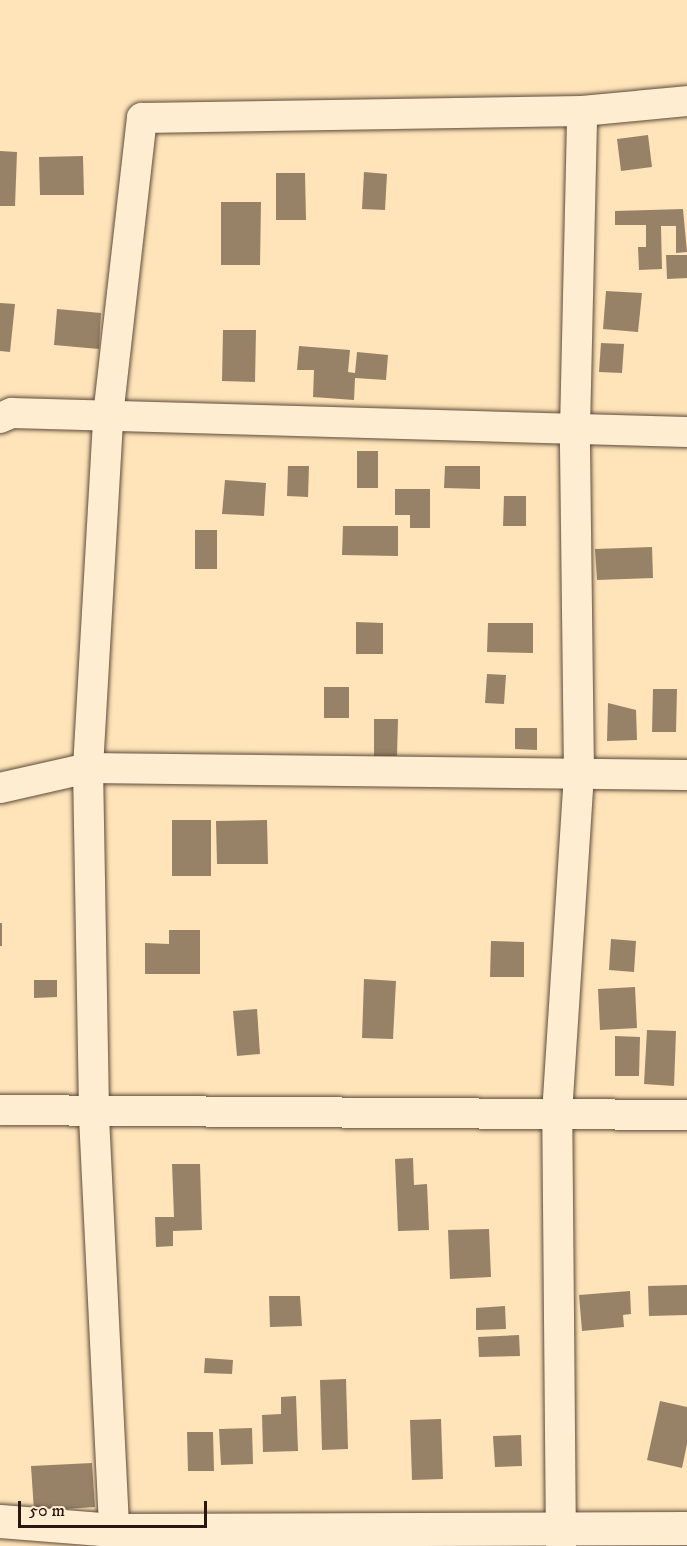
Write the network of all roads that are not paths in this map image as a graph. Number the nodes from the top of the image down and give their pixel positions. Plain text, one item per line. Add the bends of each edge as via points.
1 (687, 101) edge
2 (582, 111) junction
3 (108, 416) junction
4 (0, 418) edge
5 (575, 429) junction
6 (687, 432) edge
7 (88, 768) junction
8 (579, 774) junction
9 (687, 775) edge
10 (0, 788) edge
11 (0, 1110) edge
12 (94, 1110) junction
13 (557, 1114) junction
14 (687, 1115) edge
15 (0, 1521) edge
16 (687, 1528) edge
17 (561, 1537) edge
18 (114, 1538) edge

1 - 2 street
2 - 3 street via 142,118
2 - 5 street
3 - 4 street via 12,413
3 - 5 street
3 - 7 street
5 - 6 street
5 - 8 street
7 - 8 street
7 - 10 street
7 - 12 street
8 - 9 street
8 - 13 street
11 - 12 street
12 - 13 street
12 - 18 street
13 - 14 street
13 - 17 street
15 - 18 street
16 - 17 street
17 - 18 street

